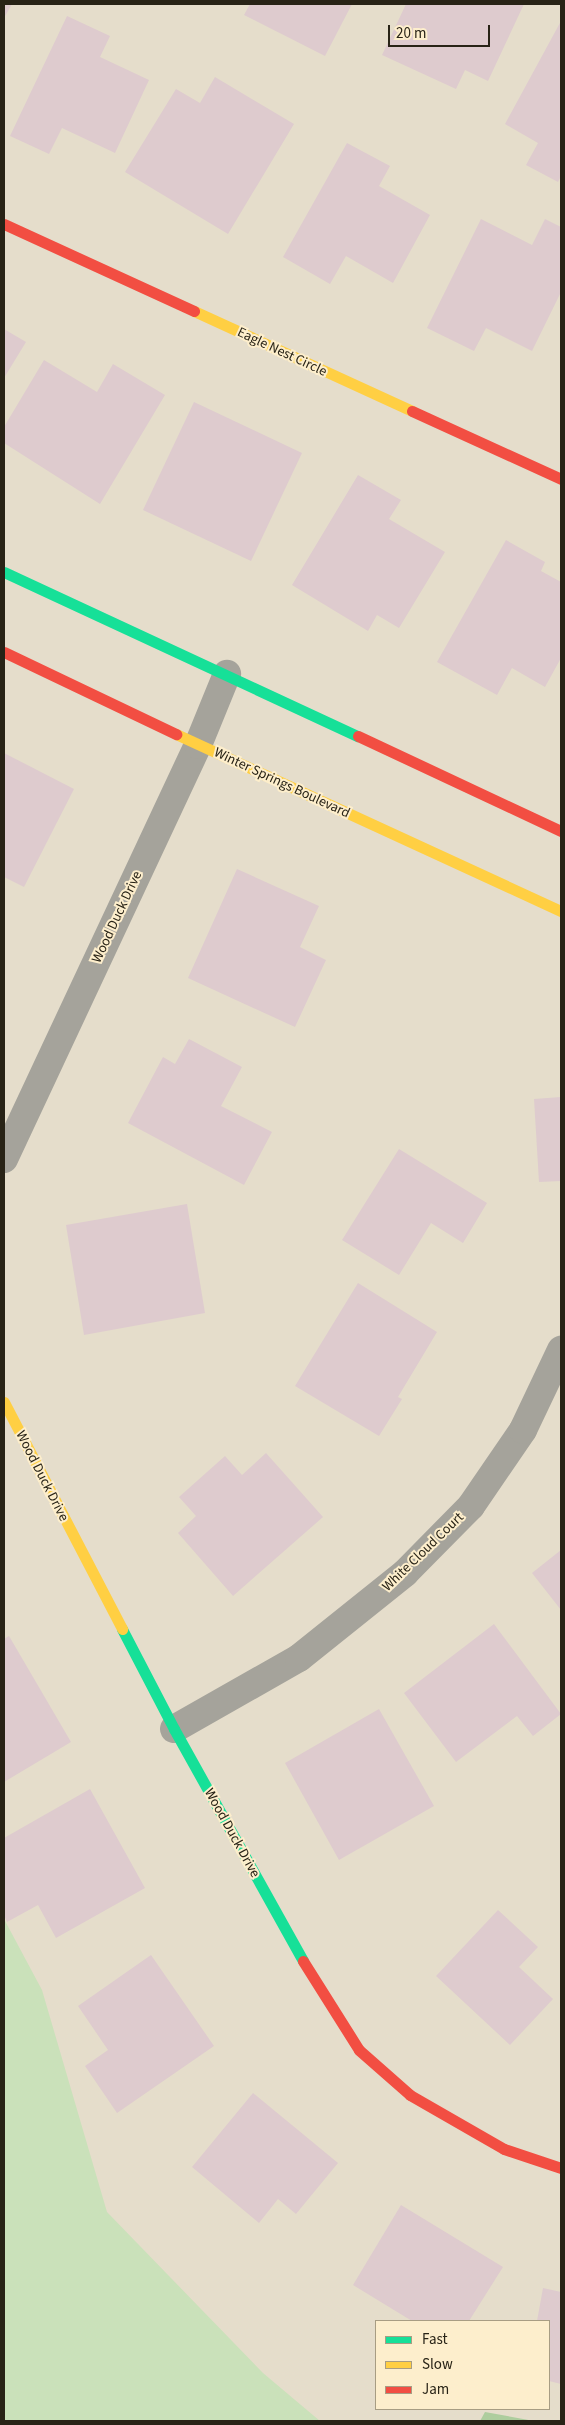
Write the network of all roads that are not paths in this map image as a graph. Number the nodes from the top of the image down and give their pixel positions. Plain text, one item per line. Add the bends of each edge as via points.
1 (4, 224) edge
2 (561, 479) edge
3 (4, 572) edge
4 (4, 652) edge
5 (227, 674) junction
6 (198, 744) junction
7 (561, 831) edge
8 (561, 911) edge
9 (4, 1158) edge
10 (561, 1350) edge
11 (4, 1402) edge
12 (174, 1729) junction
13 (561, 2168) edge

1 - 2 street, Eagle Nest Circle
3 - 5 street
4 - 6 street, Winter Springs Boulevard
5 - 6 street, Wood Duck Drive
5 - 7 street
6 - 8 street, Winter Springs Boulevard
6 - 9 street, Wood Duck Drive
10 - 12 street, White Cloud Court via 523,1430 471,1506 405,1573 299,1658
11 - 12 street, Wood Duck Drive
12 - 13 street, Wood Duck Drive via 315,1982 359,2050 410,2095 504,2149

